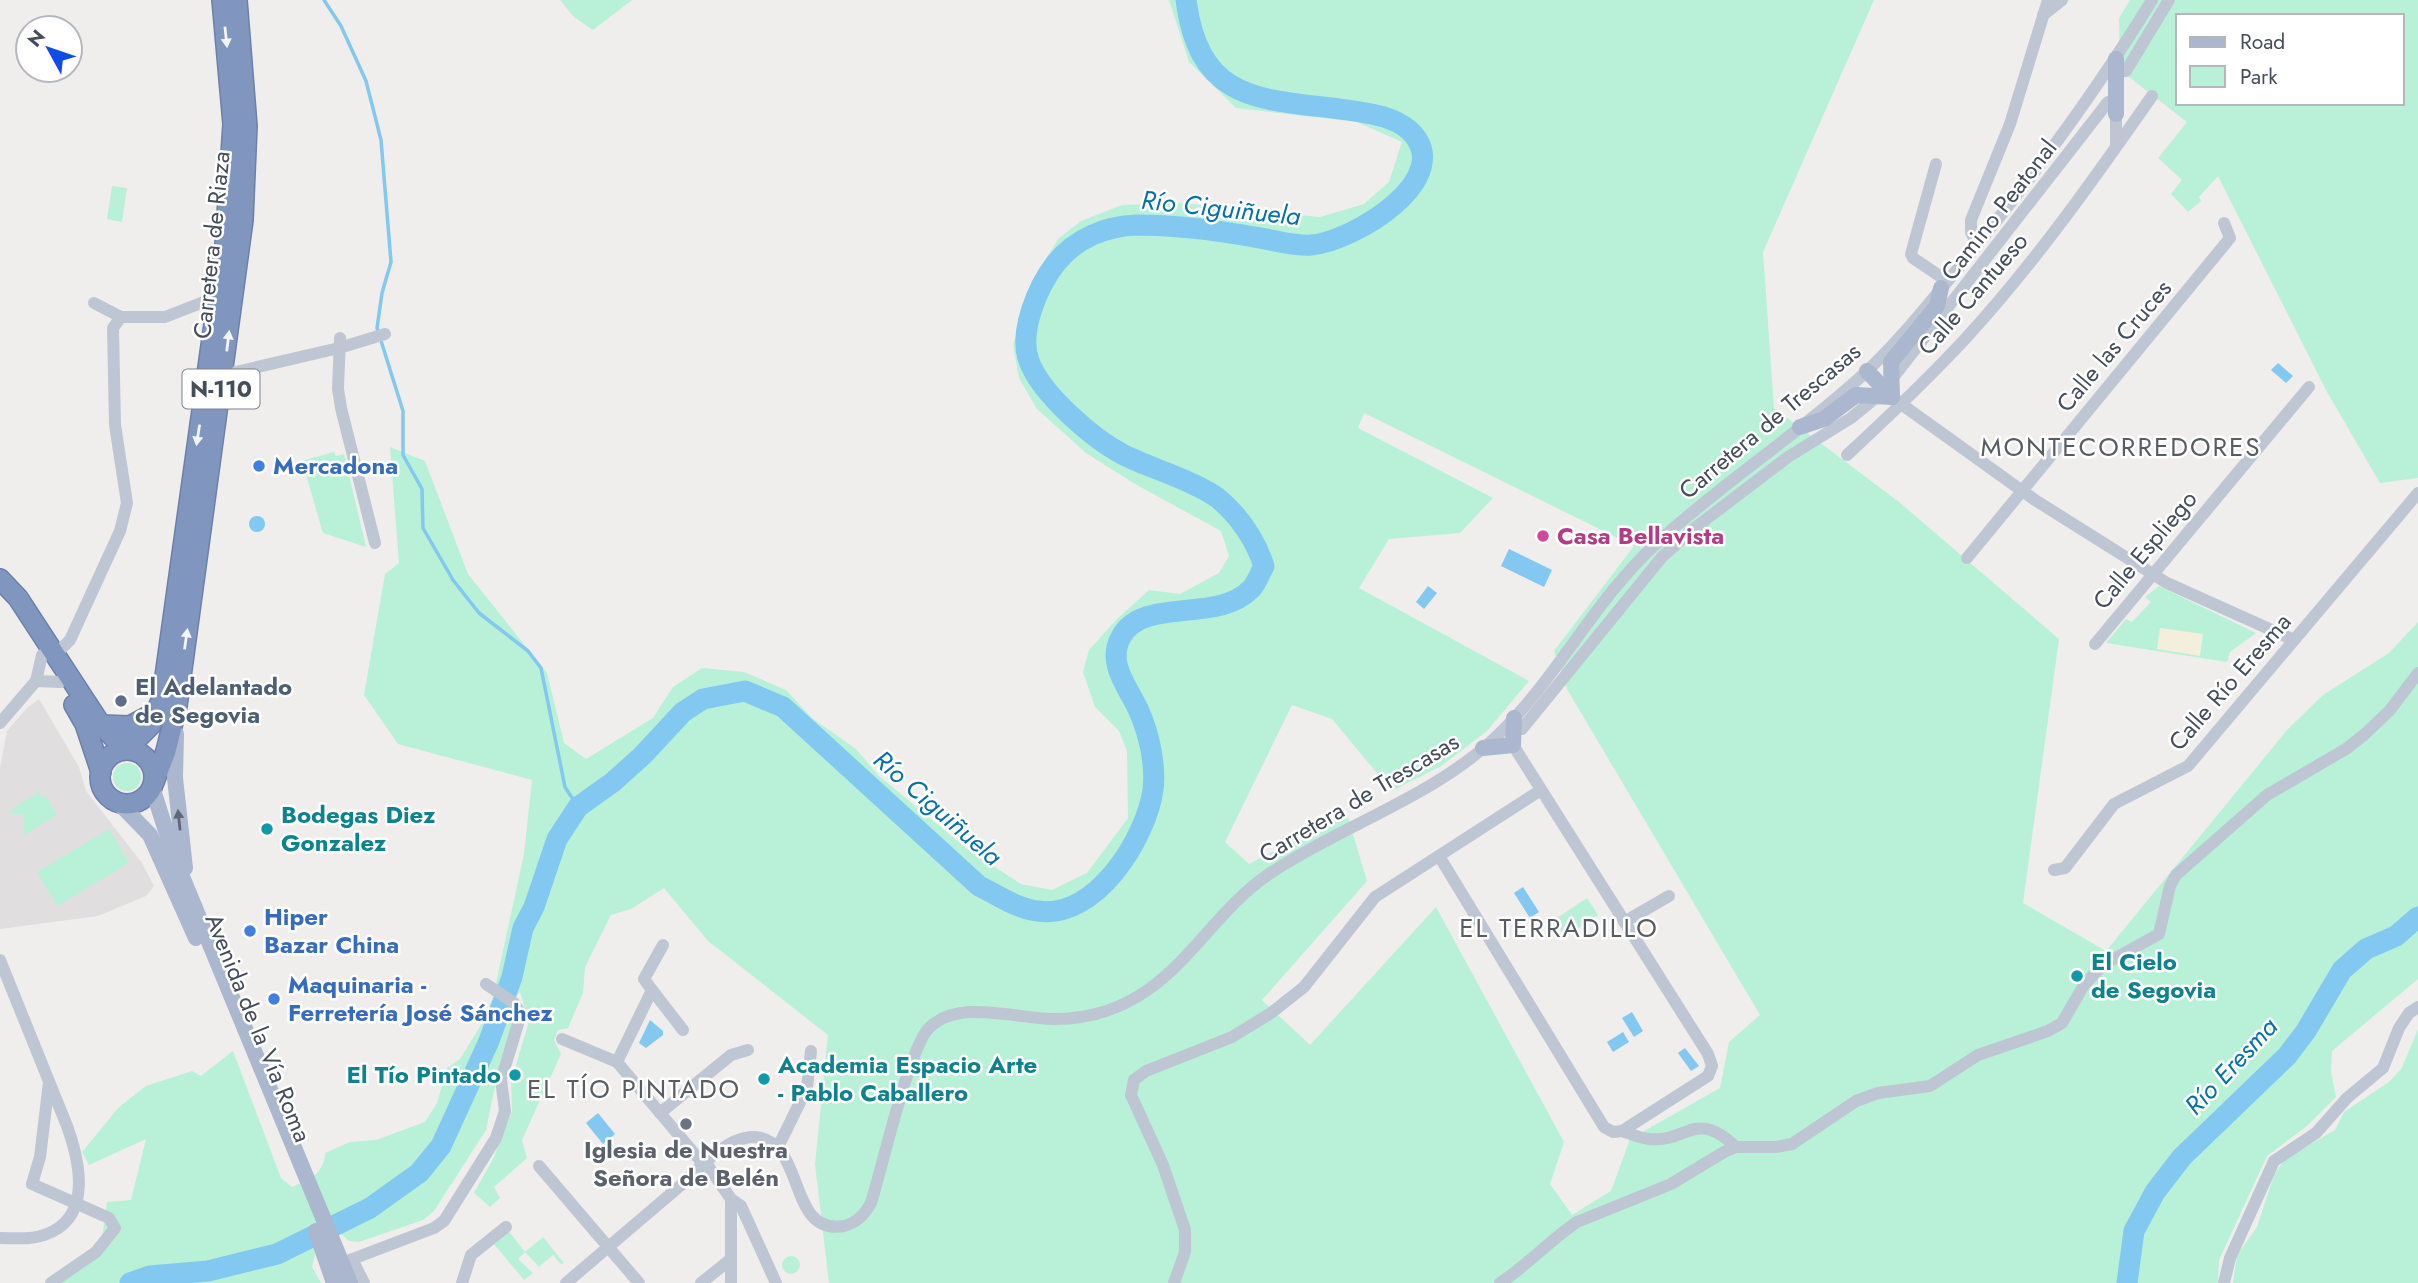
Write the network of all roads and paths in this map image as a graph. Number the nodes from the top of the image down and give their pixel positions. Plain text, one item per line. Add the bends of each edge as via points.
1 (222, 0) edge
2 (237, 0) edge
3 (2049, 0) edge
4 (2062, 0) edge
5 (2152, 0) edge
6 (2169, 0) edge
7 (2042, 15) junction
8 (2121, 65) junction
9 (2102, 80) junction
10 (2152, 96) dead end
11 (2112, 108) junction
12 (2116, 146) junction
13 (1937, 164) dead end
14 (2224, 223) dead end
15 (1977, 245) junction
16 (1944, 284) junction
17 (219, 296) junction
18 (94, 303) dead end
19 (121, 317) junction
20 (384, 334) dead end
21 (340, 343) junction
22 (1867, 370) junction
23 (223, 375) junction
24 (1895, 375) dead end
25 (2309, 387) dead end
26 (1874, 399) dead end
27 (1897, 401) junction
28 (1800, 427) junction
29 (1847, 455) dead end
30 (2021, 490) junction
31 (2418, 493) edge
32 (375, 543) dead end
33 (1967, 558) dead end
34 (2152, 573) junction
35 (0, 579) edge
36 (0, 595) edge
37 (2294, 640) junction
38 (2095, 644) dead end
39 (49, 654) junction
40 (2418, 673) edge
41 (36, 681) junction
42 (60, 682) junction
43 (169, 704) junction
44 (0, 723) edge
45 (1518, 723) junction
46 (101, 725) junction
47 (1513, 745) junction
48 (1483, 748) junction
49 (130, 750) junction
50 (101, 772) junction
51 (153, 785) junction
52 (1541, 790) junction
53 (118, 802) junction
54 (1439, 856) junction
55 (2054, 870) dead end
56 (188, 888) junction
57 (1669, 895) dead end
58 (1624, 922) junction
59 (663, 945) dead end
60 (0, 960) edge
61 (491, 987) dead end
62 (652, 990) junction
63 (2418, 1007) edge
64 (683, 1030) dead end
65 (562, 1039) dead end
66 (748, 1050) dead end
67 (811, 1051) dead end
68 (617, 1062) junction
69 (50, 1077) junction
70 (660, 1113) junction
71 (1622, 1130) junction
72 (778, 1147) junction
73 (1736, 1147) junction
74 (705, 1164) junction
75 (539, 1166) dead end
76 (301, 1178) junction
77 (731, 1199) junction
78 (78, 1205) junction
79 (506, 1227) dead end
80 (0, 1238) edge
81 (608, 1248) junction
82 (336, 1256) junction
83 (731, 1259) junction
84 (774, 1280) edge
85 (51, 1283) edge
86 (334, 1283) edge
87 (342, 1283) edge
88 (351, 1283) edge
89 (364, 1283) edge
90 (462, 1283) edge
91 (566, 1283) edge
92 (639, 1283) edge
93 (701, 1283) edge
94 (731, 1283) edge
95 (1174, 1283) edge
96 (1500, 1283) edge
97 (2224, 1283) edge

1 -> 17 highway, Carretera de Riaza / N-110 via 233,124
23 -> 2 highway, Carretera de Riaza / N-110 via 247,170 245,71
3 - 7 street
4 - 7 street
5 - 8 street, Carretera de Trescasas
6 - 8 street
7 - 15 street via 2010,124 1971,220
8 - 9 street, Carretera de Trescasas
8 - 11 main road
9 - 11 main road via 2111,89
9 - 15 street, Carretera de Trescasas
10 - 12 street, Calle Cantueso
11 - 12 street
11 - 24 street, Camino Peatonal
12 - 27 street, Calle Cantueso via 1967,337
13 - 16 street via 1912,254
14 - 30 street, Calle las Cruces via 2230,238
15 - 16 street, Carretera de Trescasas
16 - 22 street, Carretera de Trescasas
16 - 27 main road via 1937,306 1891,362
17 - 19 street via 165,317
17 -> 43 highway, Carretera de Riaza / N-110
18 - 19 street
19 - 39 street via 113,328 111,354 114,425 126,488 124,520 68,643
20 - 21 street
21 - 23 street
21 - 32 street via 341,408
22 - 27 main road
22 - 28 street, Carretera de Trescasas
43 -> 23 highway, Carretera de Riaza / N-110
25 - 34 street, Calle Espliego
26 - 45 street via 1788,457 1662,557
27 - 28 main road via 1856,396 1824,419
27 - 29 street, Calle Cantueso
27 - 30 street
28 - 45 street, Carretera de Trescasas via 1677,524 1638,561
30 - 33 street, Calle las Cruces
30 - 34 street
31 - 37 street, Calle Río Eresma
34 - 37 street
34 - 38 street, Calle Espliego
35 - 39 highway via 18,598
36 - 39 highway
37 - 55 street, Calle Río Eresma via 2188,766 2114,804 2064,868
39 - 41 street
39 - 42 highway
39 - 46 highway
40 - 73 street via 2364,734 2267,795 2176,875 2159,934 2103,965 2084,985 2062,1023 1978,1055 1930,1086 1856,1101 1792,1143
41 - 42 street
41 - 44 street
42 - 50 highway via 85,724
43 - 46 highway via 140,723
43 - 49 highway, Carretera de Riaza / N-110
43 - 51 highway, Carretera de Riaza / N-110 via 166,751
56 -> 43 main road, Avenida de la Vía Roma / N-110
45 - 47 main road
45 - 48 street, Carretera de Trescasas
46 - 49 highway
47 - 48 main road
47 - 52 street
48 - 72 street, Carretera de Trescasas via 1426,786 1268,875 1168,974 1129,1002 1107,1012 1069,1018 963,1012 936,1022 918,1044 871,1203 856,1221 832,1226 811,1215
49 - 50 highway via 110,757
49 - 51 highway via 149,761
50 - 53 highway via 103,788
51 - 53 highway via 138,801
51 - 56 main road, Avenida de la Vía Roma via 161,823
52 - 54 street
52 - 58 street
53 - 76 main road, Avenida de la Vía Roma via 146,831 162,858
54 - 71 street via 1606,1129
54 - 95 street via 1375,897 1304,986 1275,1011 1233,1037 1146,1071 1135,1080 1133,1102 1163,1165 1186,1235
56 - 76 main road, Avenida de la Vía Roma
57 - 58 street
58 - 71 street via 1712,1066 1703,1080
59 - 62 street via 644,979
60 - 69 street
61 - 82 street via 521,1014 501,1080 505,1111 494,1143 440,1224
62 - 64 street
62 - 68 street
63 - 97 street via 2399,1028 2383,1068 2347,1098 2316,1133 2274,1161 2230,1258
65 - 68 street
66 - 70 street via 731,1055
67 - 72 street via 807,1088
68 - 70 street
69 - 78 street via 75,1148
69 - 78 street via 32,1184
70 - 74 street
71 - 73 street via 1649,1139 1701,1127 1723,1135
72 - 74 street via 763,1139 744,1138 730,1143
73 - 96 street via 1671,1184 1563,1231 1531,1263
74 - 77 street
74 - 81 street
75 - 81 street
76 - 82 main road, Avenida de la Vía Roma
77 - 83 street
77 - 84 street via 741,1206
78 - 80 street via 44,1235
78 - 85 street via 109,1218 115,1228 96,1252
79 - 90 street via 471,1255
81 - 91 street
81 - 92 street
82 - 86 main road, Avenida de la Vía Roma
82 - 87 main road
82 - 88 main road, Avenida de la Vía Roma
82 - 89 street, Avenida de la Vía Roma
83 - 93 street
83 - 94 street

